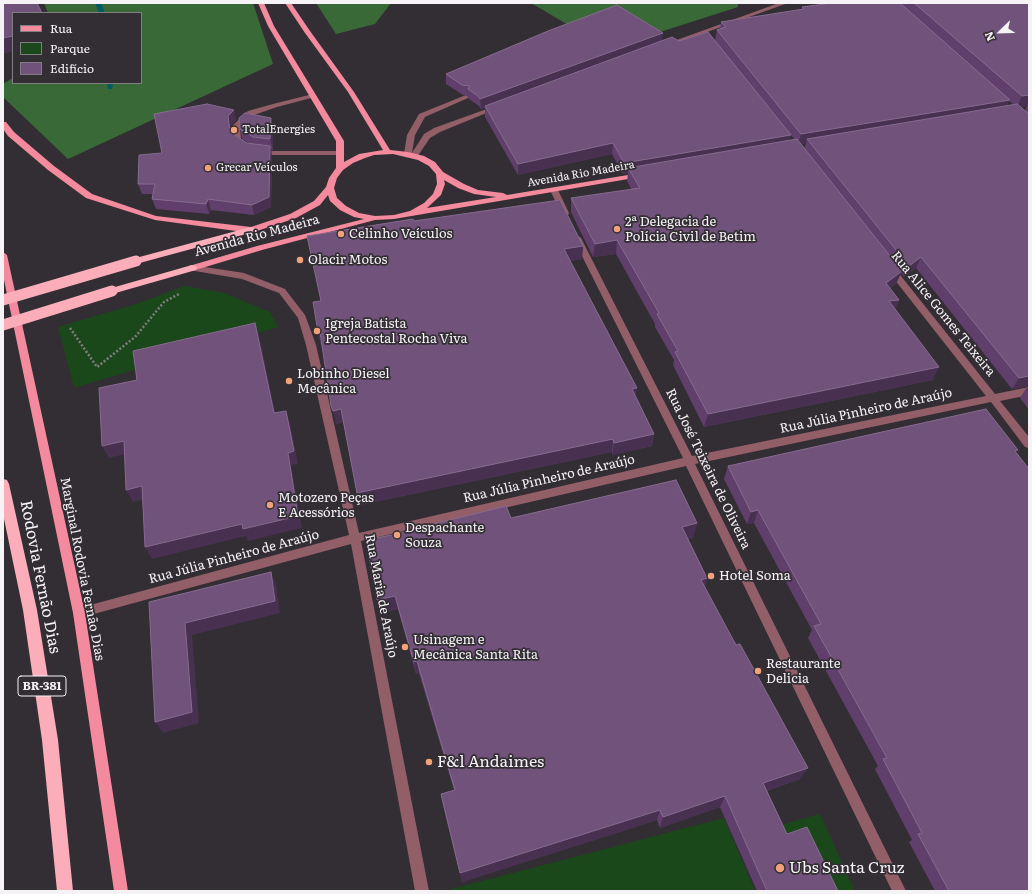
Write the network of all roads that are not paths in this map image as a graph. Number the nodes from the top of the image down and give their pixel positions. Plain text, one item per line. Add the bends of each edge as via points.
1 (261, 3) edge
2 (288, 3) edge
3 (785, 3) edge
4 (658, 48) edge
5 (313, 96) junction
6 (466, 97) edge
7 (504, 105) edge
8 (3, 124) edge
9 (388, 152) junction
10 (340, 153) junction
11 (411, 154) junction
12 (340, 168) junction
13 (440, 174) junction
14 (646, 174) edge
15 (330, 188) junction
16 (554, 190) junction
17 (515, 197) junction
18 (412, 213) junction
19 (375, 218) junction
20 (568, 219) edge
21 (251, 230) junction
22 (575, 233) edge
23 (3, 255) edge
24 (886, 264) edge
25 (192, 268) junction
26 (3, 300) edge
27 (3, 325) edge
28 (1029, 391) edge
29 (993, 398) junction
30 (1029, 444) edge
31 (689, 461) junction
32 (3, 484) edge
33 (355, 538) junction
34 (79, 613) junction
35 (65, 891) edge
36 (121, 891) edge
37 (422, 891) edge
38 (898, 891) edge

1 - 5 main road via 271,26
2 - 9 main road via 306,32 351,92
3 - 4 street via 705,35
5 - 10 main road via 340,141
5 - 10 street via 251,113 236,126 237,141 253,150 270,153
6 - 11 street via 422,116 411,135
7 - 11 street via 437,130 427,136
8 - 21 main road via 45,163 88,196 155,218
9 - 11 main road
9 - 12 main road via 362,156
10 - 12 main road
11 - 13 main road via 432,164
12 - 15 main road
13 - 17 main road, Avenida Rio Madeira via 477,192
13 - 18 main road via 441,184 437,195 427,205
14 - 16 main road, Avenida Rio Madeira
15 - 19 main road via 333,199 343,208 358,215
15 - 21 main road, Avenida Rio Madeira via 317,203 293,216
16 - 17 main road, Avenida Rio Madeira
16 - 20 street
17 - 18 main road, Avenida Rio Madeira
18 - 19 main road
19 - 25 main road, Avenida Rio Madeira
21 - 26 highway, bridge
22 - 31 street, Rua José Teixeira de Oliveira
23 - 34 main road, Marginal Rodovia Fernão Dias
24 - 29 street, Rua Alice Gomes Teixeira
25 - 27 highway, bridge
25 - 33 street, Rua Maria de Araújo via 244,276 282,291 302,317 311,345
28 - 29 street, Rua Júlia Pinheiro de Araújo
29 - 30 street, Rua Alice Gomes Teixeira
29 - 31 street, Rua Júlia Pinheiro de Araújo
31 - 33 street, Rua Júlia Pinheiro de Araújo
31 - 38 street, Rua José Teixeira de Oliveira
32 - 35 highway, Rodovia Fernão Dias / BR-381 via 30,610 48,725
33 - 34 street, Rua Júlia Pinheiro de Araújo
33 - 37 street, Rua Maria de Araújo
34 - 36 main road, Marginal Rodovia Fernão Dias

